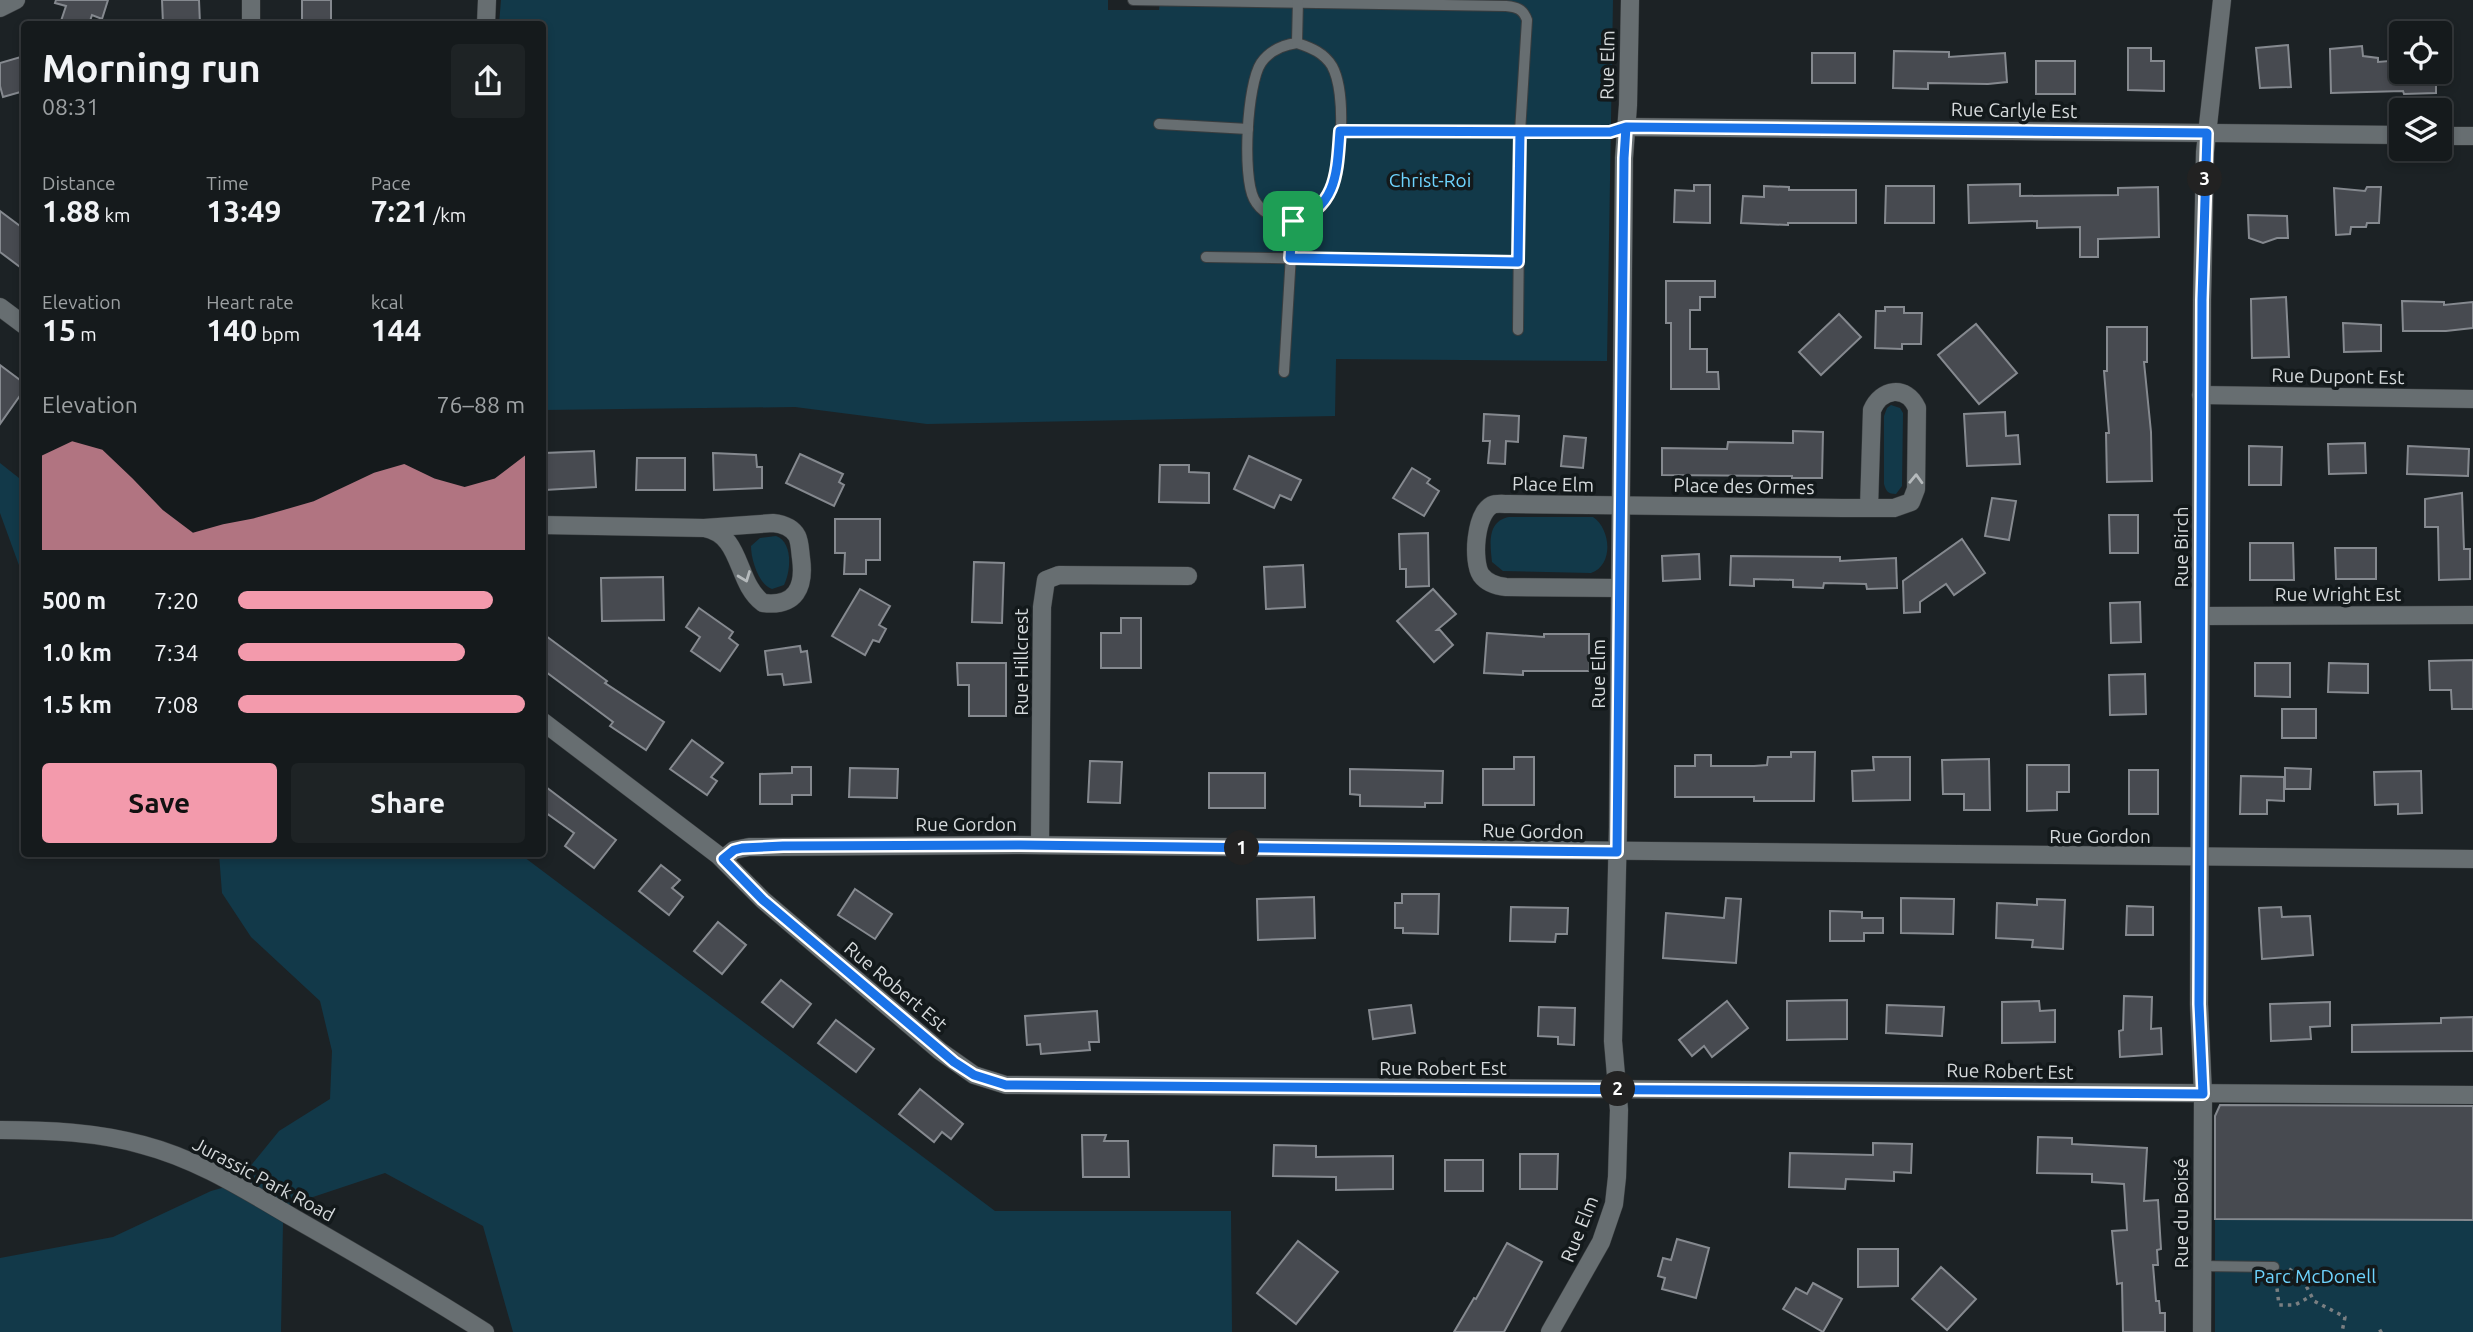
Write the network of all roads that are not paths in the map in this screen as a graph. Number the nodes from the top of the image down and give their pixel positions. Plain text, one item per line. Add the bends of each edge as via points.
1 (16, 0) edge
2 (251, 0) edge
3 (487, 0) edge
4 (1133, 0) edge
5 (1629, 0) edge
6 (2222, 0) edge
7 (1298, 2) edge
8 (0, 8) edge
9 (251, 21) edge
10 (486, 21) edge
11 (1297, 43) junction
12 (1159, 124) dead end
13 (1626, 127) junction
14 (1248, 129) junction
15 (1340, 131) junction
16 (1520, 132) junction
17 (2207, 133) junction
18 (2389, 135) edge
19 (2452, 136) edge
20 (2473, 136) edge
21 (1293, 221) junction
22 (1206, 257) dead end
23 (1290, 258) junction
24 (1518, 262) junction
25 (0, 307) edge
26 (21, 323) edge
27 (1518, 330) dead end
28 (1284, 372) dead end
29 (2202, 395) junction
30 (2473, 399) edge
31 (1620, 505) junction
32 (1869, 508) junction
33 (546, 526) edge
34 (704, 528) junction
35 (1188, 576) dead end
36 (1619, 588) junction
37 (2473, 615) edge
38 (2202, 616) junction
39 (546, 723) edge
40 (1040, 845) junction
41 (1617, 852) junction
42 (2201, 857) junction
43 (723, 859) junction
44 (2473, 859) edge
45 (1617, 1088) junction
46 (2203, 1094) junction
47 (2473, 1095) edge
48 (0, 1130) edge
49 (2202, 1266) junction
50 (2274, 1267) road end
51 (485, 1332) edge
52 (1550, 1332) edge
53 (2202, 1332) edge

1 - 8 street
2 - 9 street
3 - 10 street
4 - 7 lane
5 - 13 street, Rue Elm
6 - 17 street, Rue Birch
7 - 11 lane
7 - 16 lane via 1518,8 1525,12
11 - 14 lane via 1275,49 1263,60 1251,93
11 - 15 lane via 1324,55 1336,75
12 - 14 lane
13 - 16 lane via 1610,132
13 - 17 street, Rue Carlyle Est
13 - 31 street, Rue Elm
14 - 21 lane via 1253,198 1262,210
15 - 16 lane
15 - 21 lane via 1337,166 1327,198 1305,218
16 - 24 lane
17 - 18 street, Rue Carlyle Est
17 - 29 street, Rue Birch
19 - 20 street
21 - 23 lane
22 - 23 lane
23 - 24 lane
23 - 28 lane
24 - 27 lane
25 - 26 street
29 - 30 street, Rue Dupont Est
29 - 38 street, Rue Birch
31 - 32 street, Place des Ormes
31 - 36 street, Rue Elm
31 - 36 street, Place Elm via 1492,506 1480,522 1477,561 1481,575 1499,586
32 -> 32 street, Place des Ormes via 1900,508 1914,497 1917,408 1904,394 1884,394 1872,410
33 - 34 street
34 -> 34 street via 721,534 729,543 749,590 763,603 781,603 798,591 801,555 791,529 773,523
35 - 40 street, Rue Hillcrest via 1059,575 1046,580
36 - 41 street, Rue Elm
37 - 38 street, Rue Wright Est
38 - 42 street, Rue Birch
39 - 43 street, Rue Robert Est
40 - 41 street, Rue Gordon
40 - 43 street, Rue Gordon via 750,847 734,850
41 - 42 street, Rue Gordon
41 - 45 street, Rue Elm
42 - 44 street, Rue Gordon
42 - 46 street, Rue Birch
43 - 45 street, Rue Robert Est via 763,900 940,1051 994,1083 1033,1087
45 - 46 street, Rue Robert Est
45 - 52 street, Rue Elm via 1614,1204 1591,1263
46 - 47 street, Rue Robert Est
46 - 49 street, Rue du Boisé
48 - 51 street, Jurassic Park Road via 98,1136 142,1144 184,1159 232,1182
49 - 50 lane
49 - 53 street, Rue du Boisé

